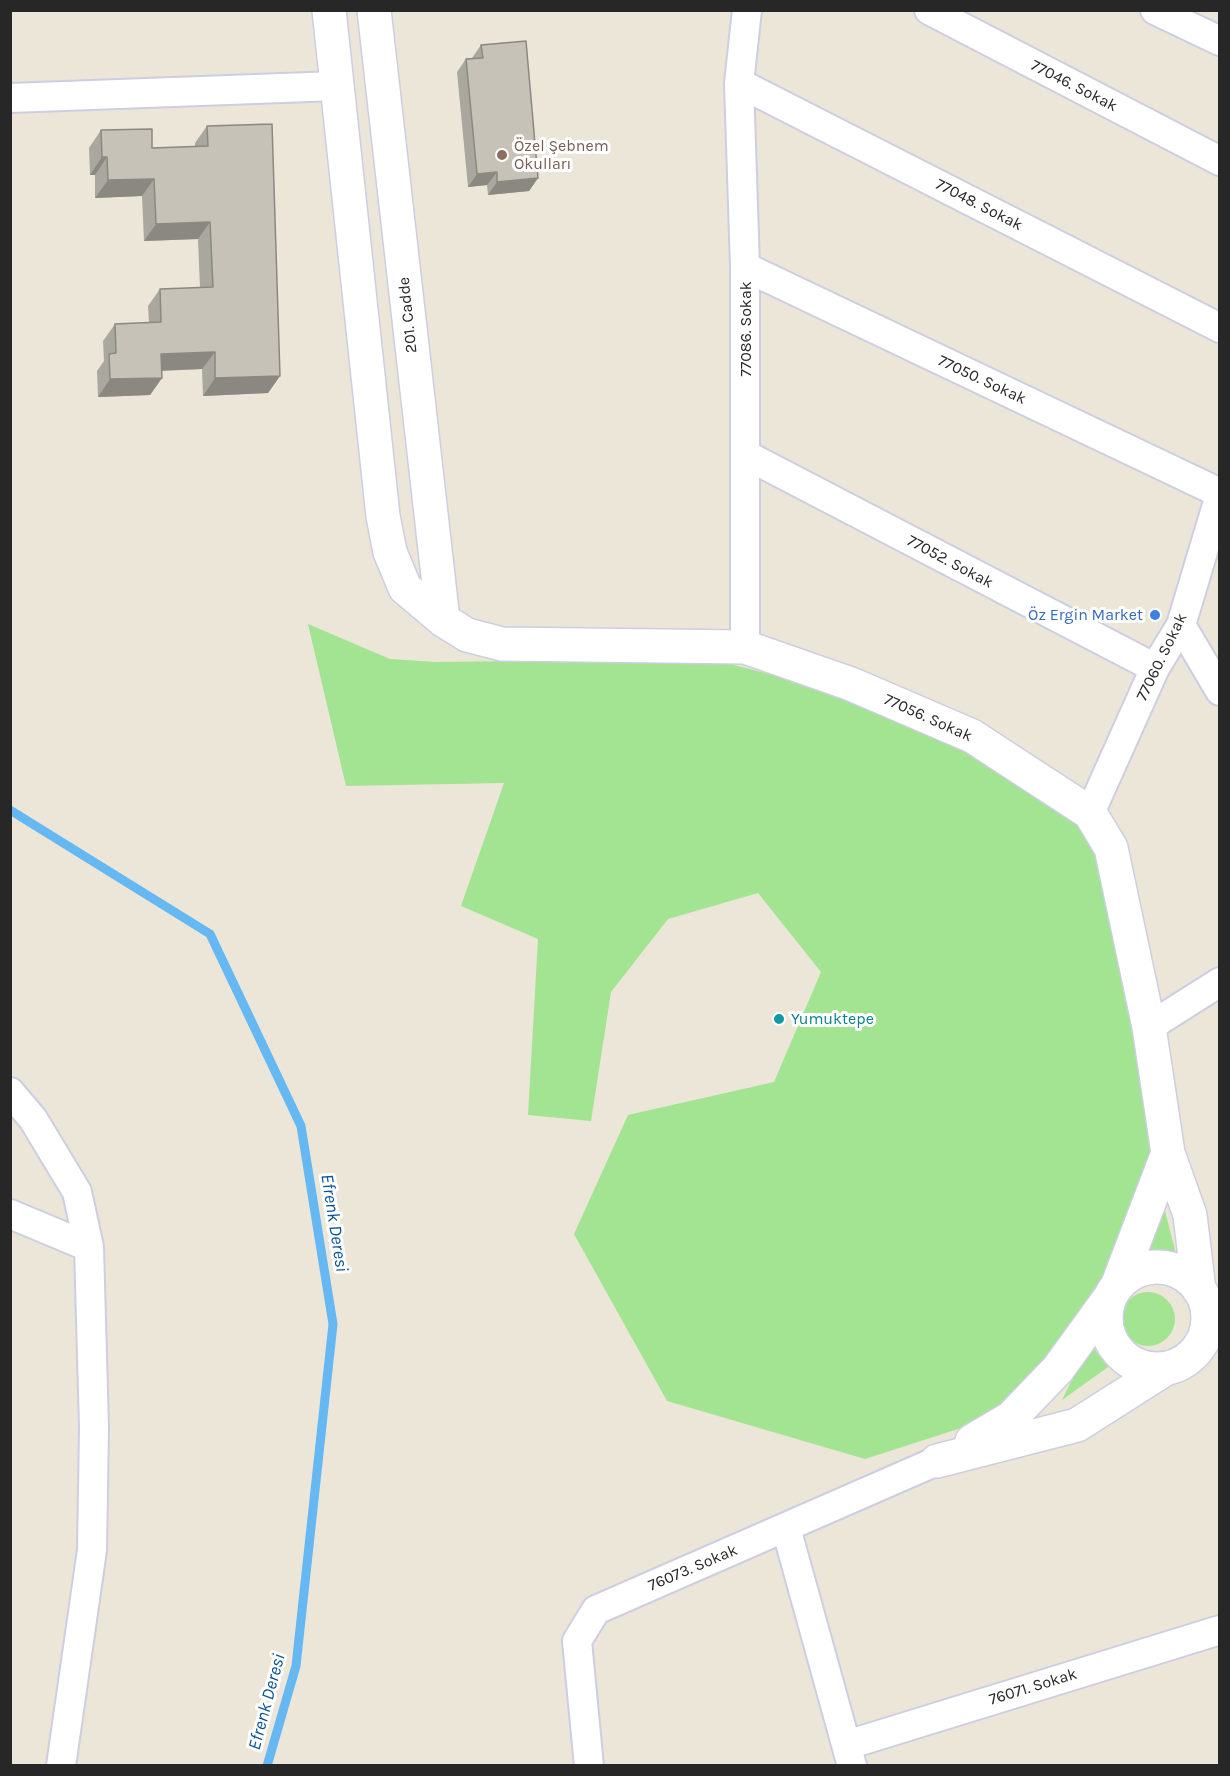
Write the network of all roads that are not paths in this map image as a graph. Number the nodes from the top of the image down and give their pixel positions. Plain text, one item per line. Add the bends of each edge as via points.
1 (328, 10) edge
2 (374, 10) edge
3 (747, 10) edge
4 (929, 10) edge
5 (1155, 10) edge
6 (1220, 41) edge
7 (739, 83) junction
8 (337, 86) junction
9 (10, 98) edge
10 (1220, 161) edge
11 (746, 267) junction
12 (1220, 328) edge
13 (746, 455) junction
14 (1220, 494) edge
15 (443, 620) junction
16 (1181, 625) junction
17 (745, 647) junction
18 (1155, 668) junction
19 (1220, 691) edge
20 (1090, 813) junction
21 (1220, 982) edge
22 (1149, 1028) junction
23 (10, 1092) edge
24 (1168, 1153) junction
25 (10, 1214) edge
26 (89, 1247) junction
27 (1113, 1292) junction
28 (1208, 1301) edge
29 (1211, 1342) edge
30 (1165, 1369) junction
31 (937, 1461) junction
32 (786, 1528) junction
33 (1220, 1630) edge
34 (849, 1755) edge
35 (61, 1766) edge
36 (589, 1766) edge

1 - 8 street
2 - 15 street, 201. Cadde
3 - 7 street, 77086. Sokak
4 - 10 street, 77046. Sokak
5 - 6 street
7 - 11 street, 77086. Sokak
7 - 12 street, 77048. Sokak
8 - 9 street
8 - 15 street, 77056. Sokak via 390,552 405,588
11 - 13 street, 77086. Sokak
11 - 14 street, 77050. Sokak
13 - 17 street, 77086. Sokak
13 - 18 street, 77052. Sokak
14 - 16 street, 77060. Sokak
15 - 17 street, 77056. Sokak via 467,635 502,644
16 - 18 street, 77060. Sokak
16 - 19 street
17 - 20 street, 77056. Sokak via 851,684 972,736
18 - 20 street, 77060. Sokak
20 - 22 street, 77056. Sokak via 1111,848
21 - 22 street
22 - 24 street, 77056. Sokak
23 - 26 street via 33,1119 77,1192
24 - 27 street
24 - 28 street, 77056. Sokak via 1190,1215
25 - 26 street
26 - 35 street via 94,1428 92,1550
27 - 28 street via 1134,1272 1153,1267 1171,1269 1186,1277
27 - 30 street via 1105,1320 1109,1339 1120,1355 1133,1364
27 - 31 street via 1058,1369 1011,1418
28 - 29 street
29 - 30 street via 1181,1364
30 - 31 street via 1077,1425
31 - 32 street, 76073. Sokak
32 - 34 street
32 - 36 street, 76073. Sokak via 596,1610 577,1641
33 - 34 street, 76071. Sokak

